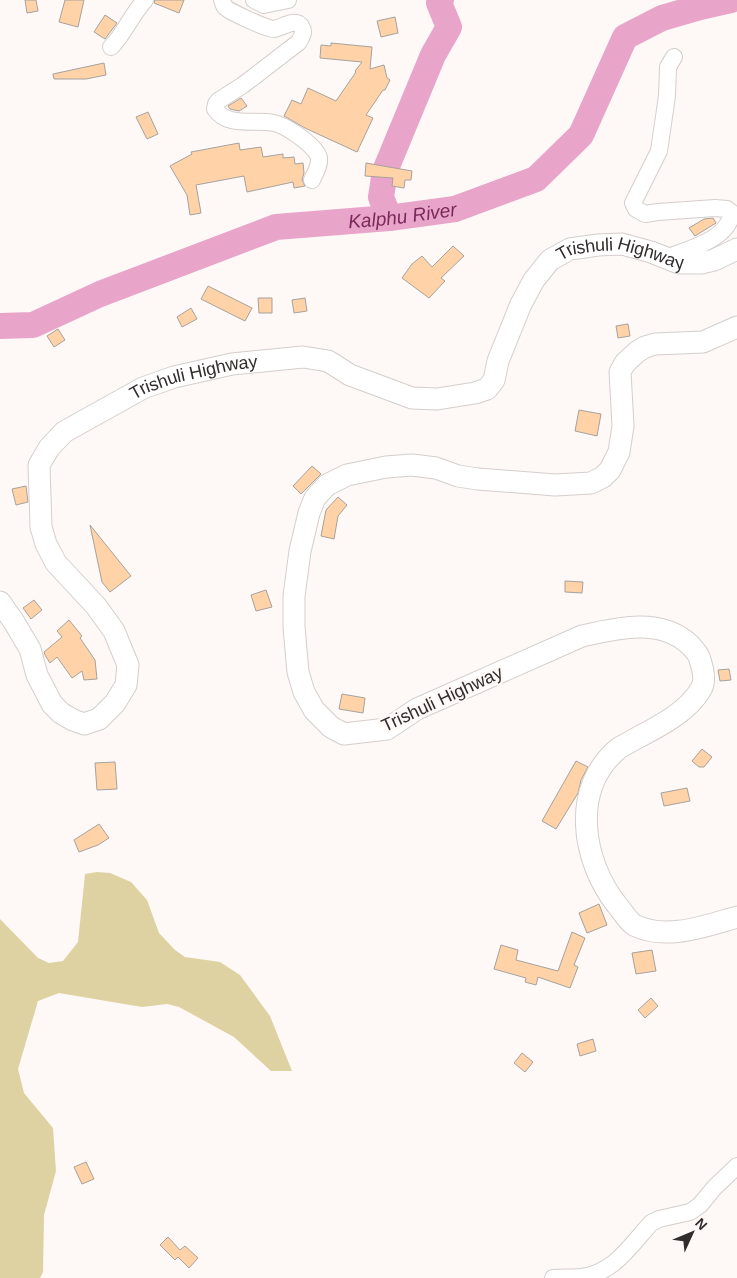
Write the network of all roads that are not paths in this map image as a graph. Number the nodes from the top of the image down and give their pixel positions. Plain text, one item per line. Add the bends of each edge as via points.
1 (144, 0) edge
2 (222, 0) edge
3 (254, 0) edge
4 (288, 0) edge
5 (111, 48) dead end
6 (674, 57) dead end
7 (312, 180) dead end
8 (737, 249) edge
9 (666, 258) junction
10 (737, 327) edge
11 (0, 602) edge
12 (737, 916) edge
13 (737, 1166) edge
14 (553, 1278) edge

1 - 5 street
2 - 7 street via 225,8 265,28 274,30 296,23 303,29 299,42 218,101 215,109 228,120 274,123 285,127 315,149 319,158 318,169
3 - 4 street via 264,5
6 - 9 street via 668,67 659,151 633,203 645,214 715,208 732,213 718,235
8 - 9 street, Trishuli Highway via 701,263 679,263
9 - 11 street, Trishuli Highway via 622,244 570,249 550,260 521,304 498,361 494,380 487,389 437,399 412,398 350,375 328,361 302,357 232,364 174,377 143,388 64,432 39,464 41,527 56,563 96,606 114,631 128,665 126,685 99,720 84,724 61,713 52,704 37,676 30,649
10 - 12 street, Trishuli Highway via 703,342 645,347 625,363 620,372 623,426 620,452 610,470 591,483 555,484 458,476 412,464 347,475 327,485 315,498 309,513 294,596 298,672 304,692 314,710 331,727 344,734 387,729 417,709 582,636 638,627 671,632 682,638 700,657 704,673 702,688 683,710 620,748 605,762 588,803 585,820 587,840 591,858 610,897 632,924 651,931 691,930
13 - 14 street via 700,1205 690,1212 651,1223 614,1264 598,1274

